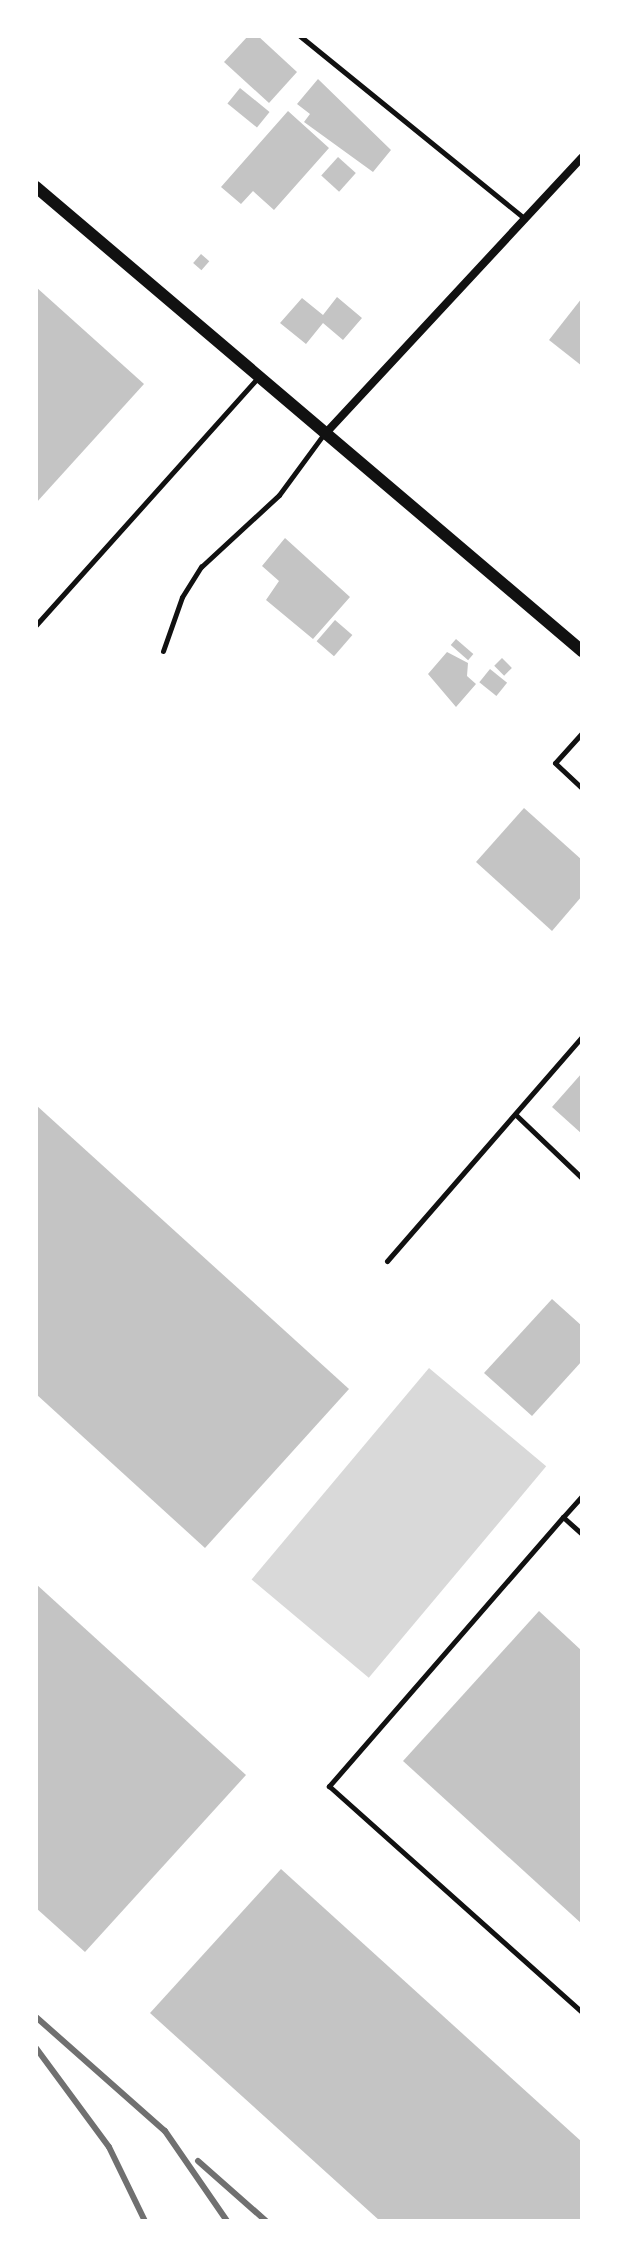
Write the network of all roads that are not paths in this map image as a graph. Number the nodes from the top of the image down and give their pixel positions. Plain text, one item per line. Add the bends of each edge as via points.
1 (300, 36) edge
2 (582, 157) edge
3 (36, 187) edge
4 (525, 219) junction
5 (258, 378) junction
6 (323, 435) junction
7 (36, 625) edge
8 (163, 651) dead end
9 (582, 651) edge
10 (582, 733) edge
11 (582, 788) edge
12 (582, 1037) edge
13 (516, 1115) junction
14 (582, 1178) edge
15 (387, 1261) dead end
16 (582, 1496) edge
17 (563, 1517) junction
18 (582, 1534) edge
19 (582, 2012) edge

1 - 4 lane
2 - 4 street
3 - 5 street
4 - 6 street
5 - 6 street
5 - 7 lane
6 - 8 lane via 279,495 201,567 182,597
6 - 9 street
10 - 11 lane via 555,763
12 - 13 lane
13 - 14 lane
13 - 15 lane
16 - 17 lane
17 - 18 lane
17 - 19 lane via 329,1786

